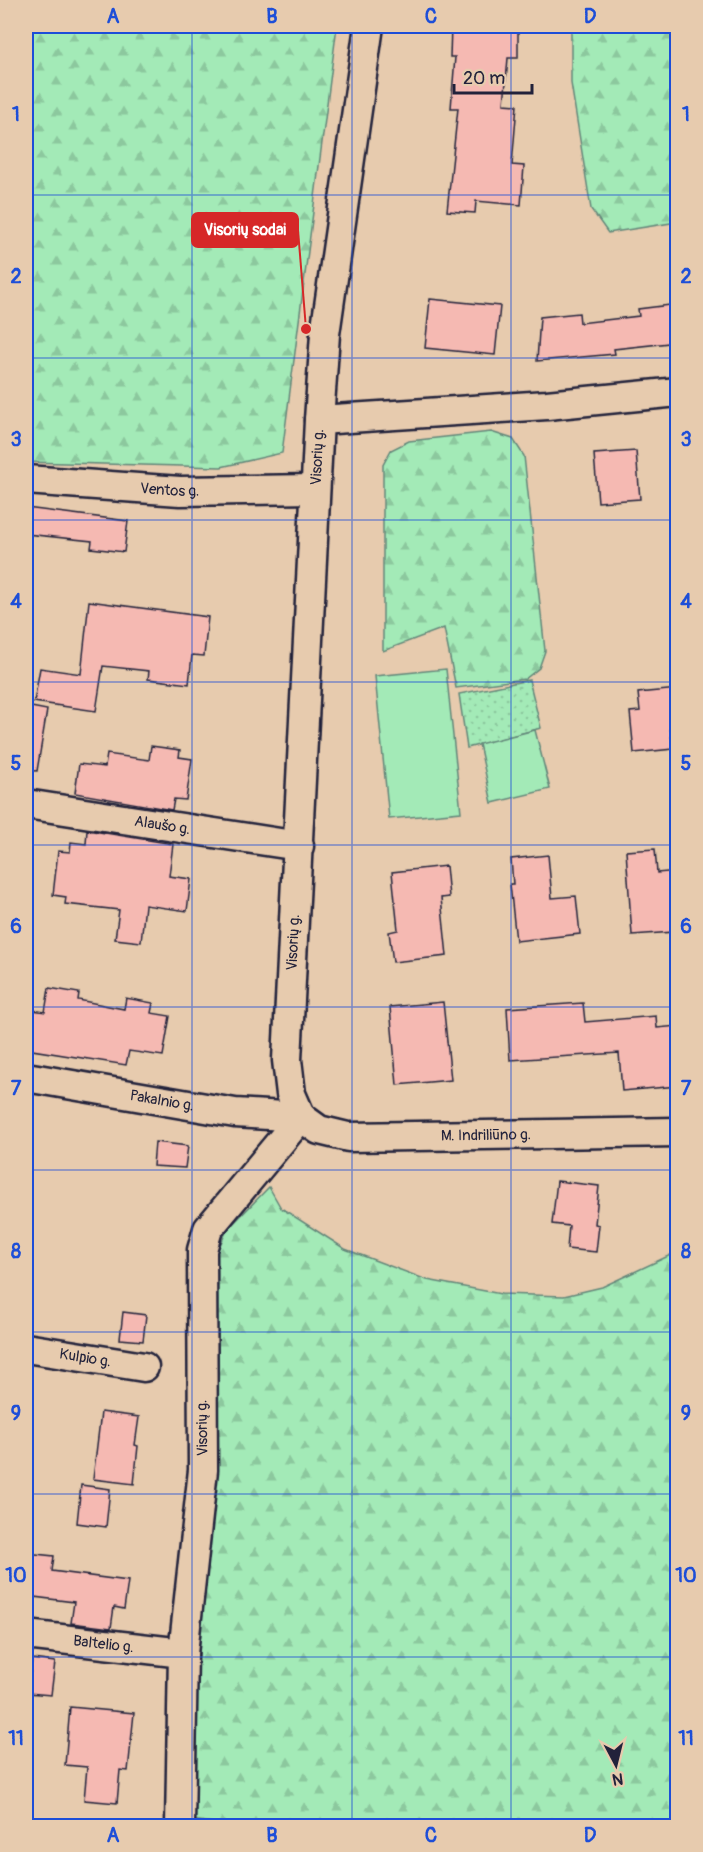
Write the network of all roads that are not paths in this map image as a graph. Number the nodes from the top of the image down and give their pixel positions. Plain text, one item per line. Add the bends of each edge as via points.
1 (369, 26) edge
2 (678, 392) edge
3 (319, 420) junction
4 (26, 480) edge
5 (315, 489) junction
6 (26, 804) edge
7 (299, 846) junction
8 (26, 1077) edge
9 (301, 1117) junction
10 (678, 1132) edge
11 (26, 1348) edge
12 (144, 1367) dead end
13 (26, 1635) edge
14 (183, 1653) junction
15 (180, 1827) edge

1 - 3 street, Visorių g. via 325,334
2 - 3 street
3 - 5 street, Visorių g.
4 - 5 street, Ventos g. via 180,491
5 - 7 street, Visorių g.
6 - 7 street, Alaušo g.
7 - 9 street, Visorių g. via 287,1060 291,1094
8 - 9 street, Pakalnio g. via 235,1113
9 - 10 street, M. Indriliūno g. via 319,1130 348,1137
9 - 14 street, Visorių g. via 208,1229 202,1250 203,1470
11 - 12 street, Kulpio g.
13 - 14 street, Baltelio g.
14 - 15 street, Visorių g.

